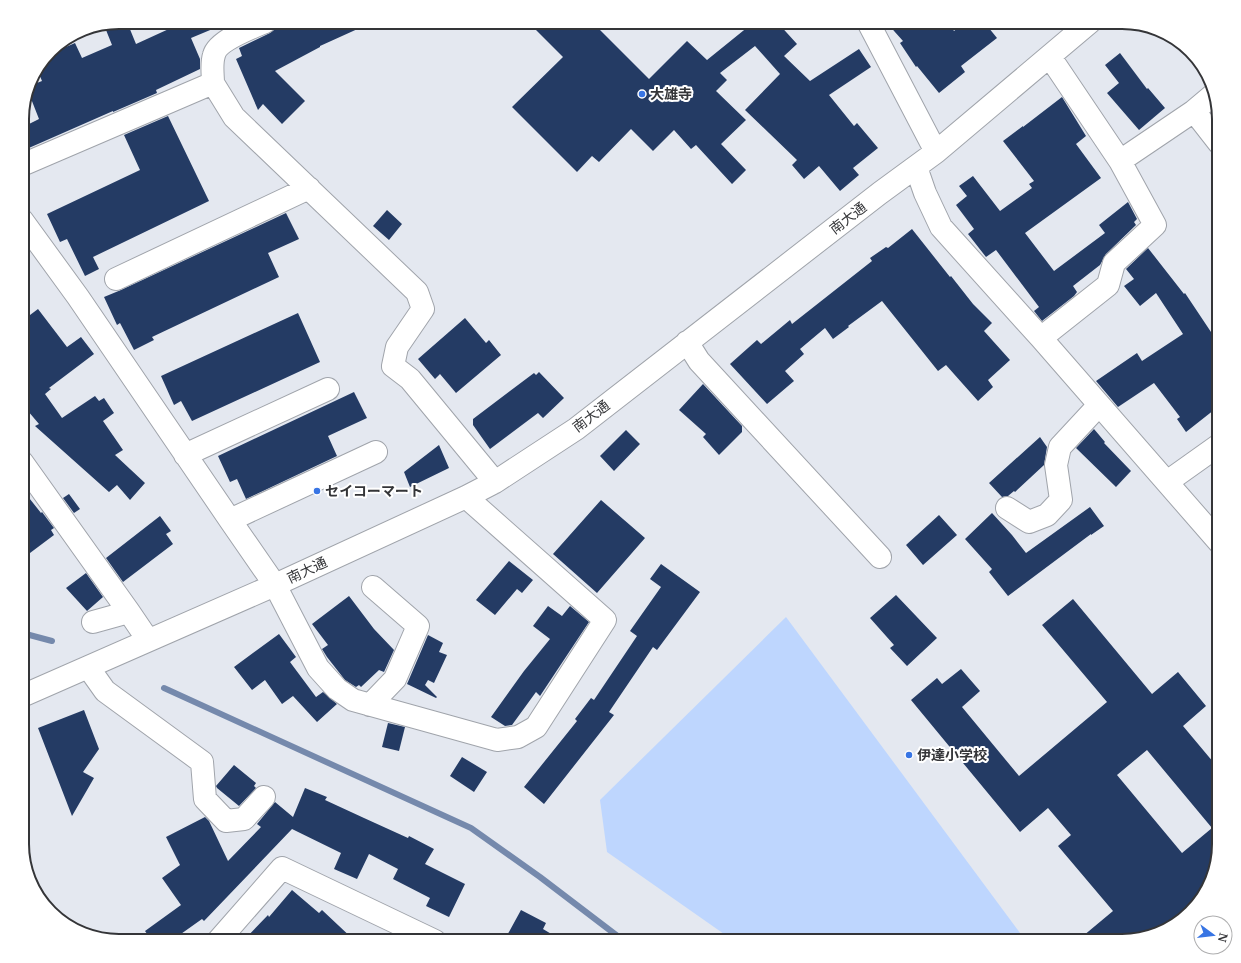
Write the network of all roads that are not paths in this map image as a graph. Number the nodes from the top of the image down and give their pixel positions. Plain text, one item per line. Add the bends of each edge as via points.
1 (248, 29) edge
2 (872, 29) edge
3 (1082, 29) edge
4 (1050, 57) junction
5 (212, 84) junction
6 (1209, 98) edge
7 (1194, 111) junction
8 (1212, 134) edge
9 (936, 152) junction
10 (1120, 161) junction
11 (29, 162) edge
12 (916, 167) junction
13 (309, 188) junction
14 (29, 230) edge
15 (116, 279) dead end
16 (1041, 338) junction
17 (687, 342) junction
18 (328, 389) dead end
19 (1099, 405) junction
20 (1212, 450) edge
21 (376, 452) dead end
22 (185, 455) junction
23 (29, 472) edge
24 (495, 482) junction
25 (1167, 482) junction
26 (466, 497) junction
27 (1007, 508) dead end
28 (230, 520) junction
29 (1212, 534) edge
30 (880, 557) dead end
31 (275, 585) junction
32 (373, 587) dead end
33 (129, 612) junction
34 (93, 622) dead end
35 (148, 640) junction
36 (88, 667) junction
37 (29, 693) edge
38 (370, 705) junction
39 (264, 797) dead end
40 (224, 934) edge
41 (420, 934) edge

1 - 5 street via 218,47 214,54
2 - 9 street
3 - 4 street, 南大通
4 - 9 street, 南大通
4 - 10 street
5 - 11 street
5 - 13 street via 234,117
6 - 7 street
7 - 8 street
7 - 10 street
9 - 12 street, 南大通
10 - 16 street via 1155,225 1114,263 1108,285
12 - 16 street via 941,227
12 - 17 street, 南大通
13 - 15 street
13 - 24 street via 417,292 423,309 397,347 393,366 410,379
14 - 22 street
16 - 19 street
17 - 24 street, 南大通 via 576,429
17 - 30 street via 699,361
18 - 22 street
19 - 25 street
19 - 27 street via 1060,447 1056,465 1061,500 1047,515 1029,522
20 - 25 street
21 - 28 street
22 - 28 street
23 - 33 street
24 - 26 street, 南大通
25 - 29 street
26 - 31 street, 南大通
26 - 38 street via 605,620 536,727 518,737 497,740
28 - 31 street
31 - 35 street, 南大通
31 - 38 street via 318,668 353,700
32 - 38 street via 418,626 395,679
33 - 34 street
33 - 35 street
35 - 36 street, 南大通
36 - 37 street, 南大通
36 - 39 street via 105,691 202,762 205,799 226,821 244,819
40 - 41 street via 282,868

